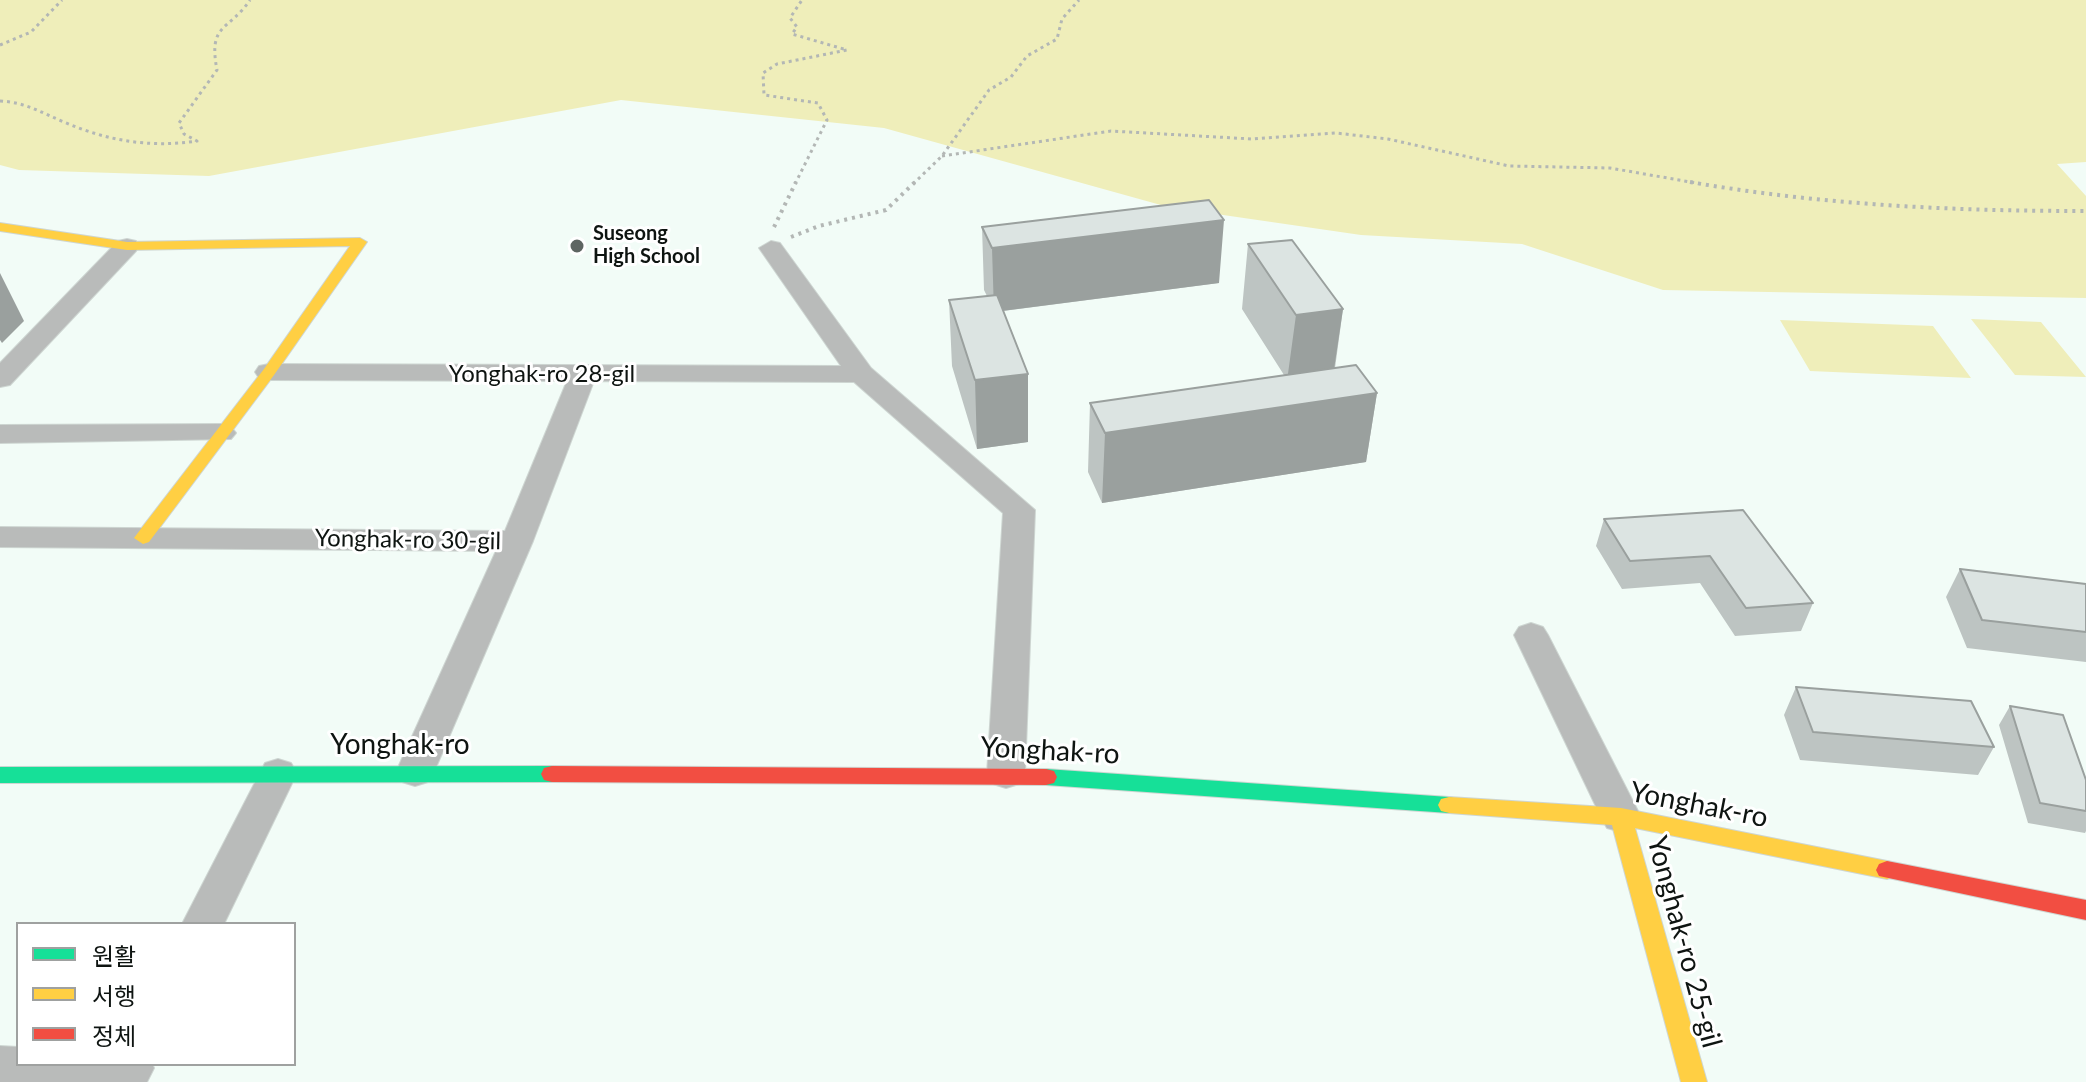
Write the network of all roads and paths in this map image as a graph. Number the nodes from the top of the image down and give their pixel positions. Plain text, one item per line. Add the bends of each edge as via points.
1 (62, 0) edge
2 (250, 0) edge
3 (802, 0) edge
4 (1079, 0) edge
5 (0, 45) edge
6 (0, 101) edge
7 (942, 156) junction
8 (2086, 211) edge
9 (0, 227) edge
10 (127, 246) junction
11 (771, 248) junction
12 (269, 372) junction
13 (861, 374) junction
14 (583, 375) junction
15 (0, 379) edge
16 (221, 433) junction
17 (0, 434) edge
18 (0, 537) edge
19 (143, 538) junction
20 (517, 541) junction
21 (1531, 635) dead end
22 (415, 772) junction
23 (278, 773) junction
24 (1006, 774) junction
25 (0, 775) edge
26 (1621, 817) junction
27 (2086, 910) edge
28 (204, 922) edge
29 (0, 1067) edge
30 (129, 1071) edge
31 (1694, 1082) edge

1 - 5 path via 31,32
2 - 6 path via 213,38 217,70 179,123 184,134 197,141 139,147 63,122 31,104
3 - 11 path via 790,18 797,27 792,34 847,50 777,63 763,73 764,95 818,103 827,120 770,233
4 - 7 path via 1062,19 1057,39 1027,56 1011,77 989,90
7 - 8 path via 1111,131 1252,139 1336,133 1509,166 1610,168 1788,199 1956,211
7 - 11 path via 886,210 801,231
9 - 10 street
10 - 12 street via 360,242
10 - 15 street
11 - 13 street
12 - 14 street, Yonghak-ro 28-gil
12 - 16 street
13 - 14 street, Yonghak-ro 28-gil
13 - 24 street via 1019,510
14 - 20 street
16 - 17 street
16 - 19 street
18 - 19 street, Yonghak-ro 30-gil
19 - 20 street, Yonghak-ro 30-gil
20 - 22 street, Yonghak-ro 30-gil
21 - 26 street
22 - 23 street, Yonghak-ro
22 - 24 street, Yonghak-ro
23 - 25 street, Yonghak-ro
23 - 28 street
24 - 26 street, Yonghak-ro
26 - 27 street, Yonghak-ro
26 - 31 street, Yonghak-ro 25-gil
29 - 30 street

